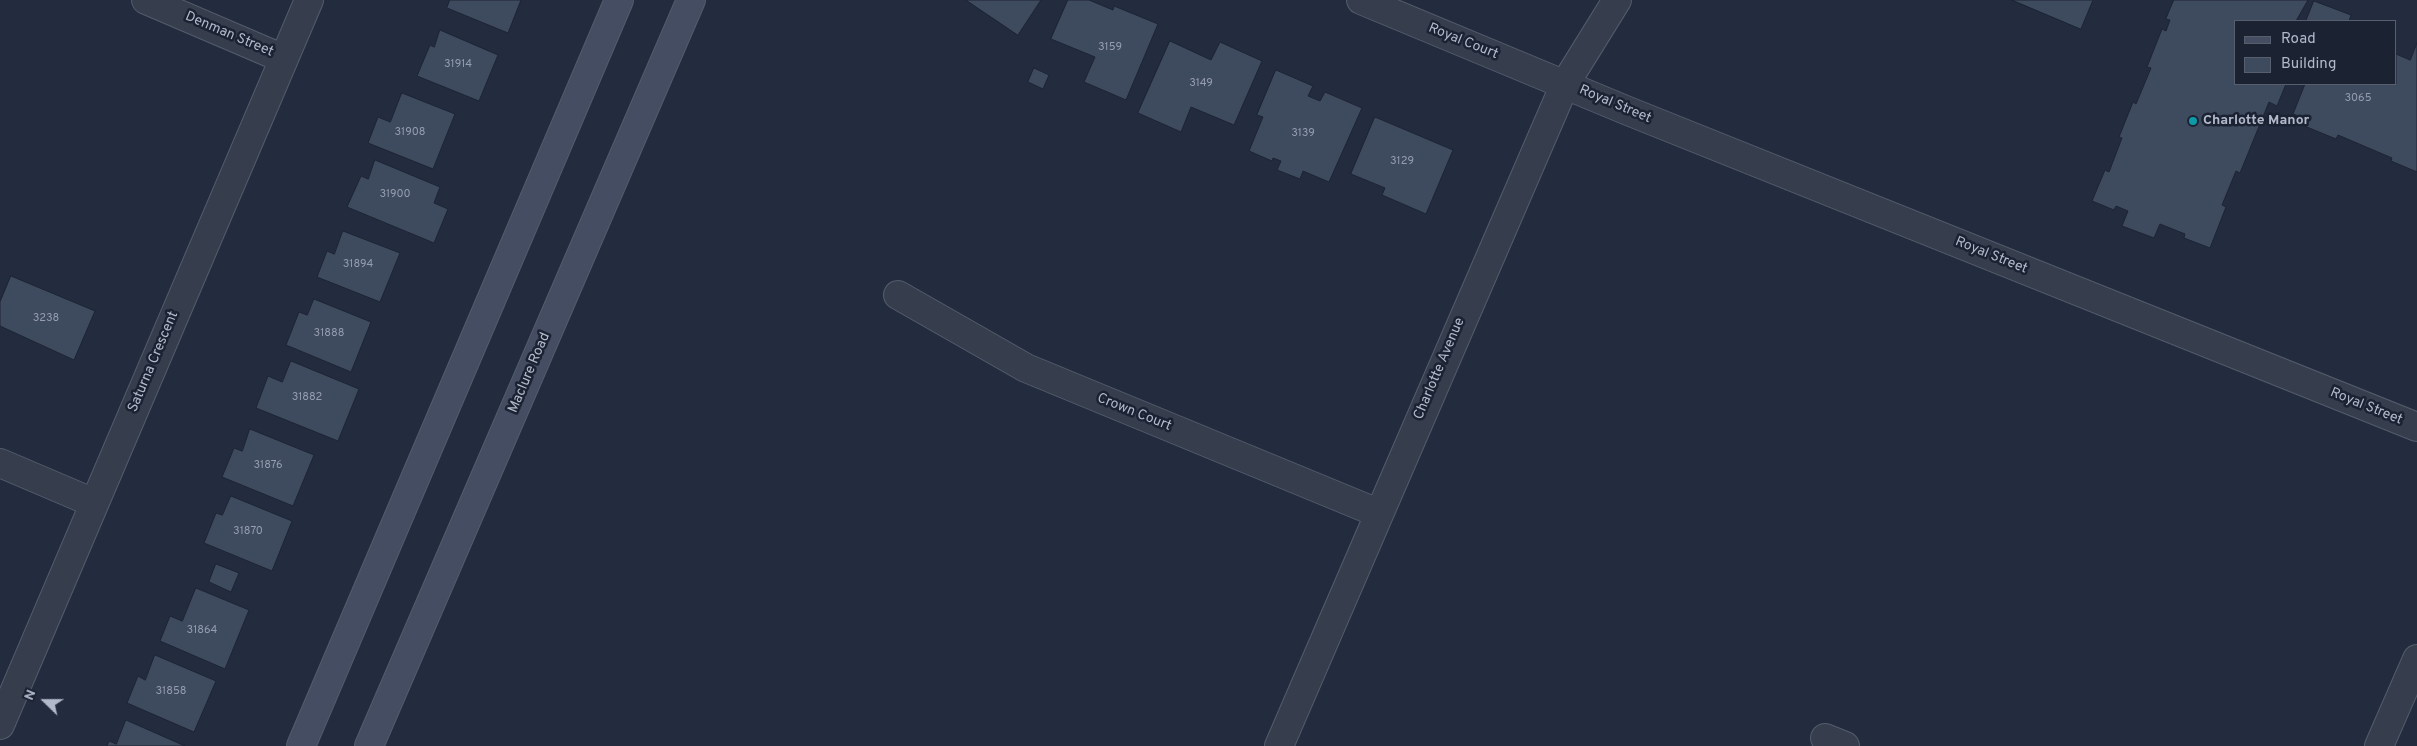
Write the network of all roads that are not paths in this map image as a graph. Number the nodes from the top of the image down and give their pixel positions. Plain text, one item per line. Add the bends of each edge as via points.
1 (146, 0) edge
2 (309, 0) edge
3 (619, 0) edge
4 (691, 0) edge
5 (1361, 0) edge
6 (1617, 0) edge
7 (284, 59) junction
8 (1565, 84) junction
9 (898, 295) dead end
10 (2417, 427) edge
11 (0, 463) edge
12 (94, 503) junction
13 (1378, 513) junction
14 (2417, 659) edge
15 (0, 725) edge
16 (301, 746) edge
17 (369, 746) edge
18 (1279, 746) edge
19 (2379, 746) edge

1 - 7 street, Denman Street
2 - 7 street, Saturna Crescent
3 - 16 main road
4 - 17 main road, Maclure Road
5 - 8 street, Royal Court
6 - 8 street, Charlotte Avenue
7 - 12 street, Saturna Crescent
8 - 10 street, Royal Street
8 - 13 street, Charlotte Avenue
9 - 13 street, Crown Court via 1026,368
11 - 12 street
12 - 15 street, Saturna Crescent
13 - 18 street, Charlotte Avenue
14 - 19 street

